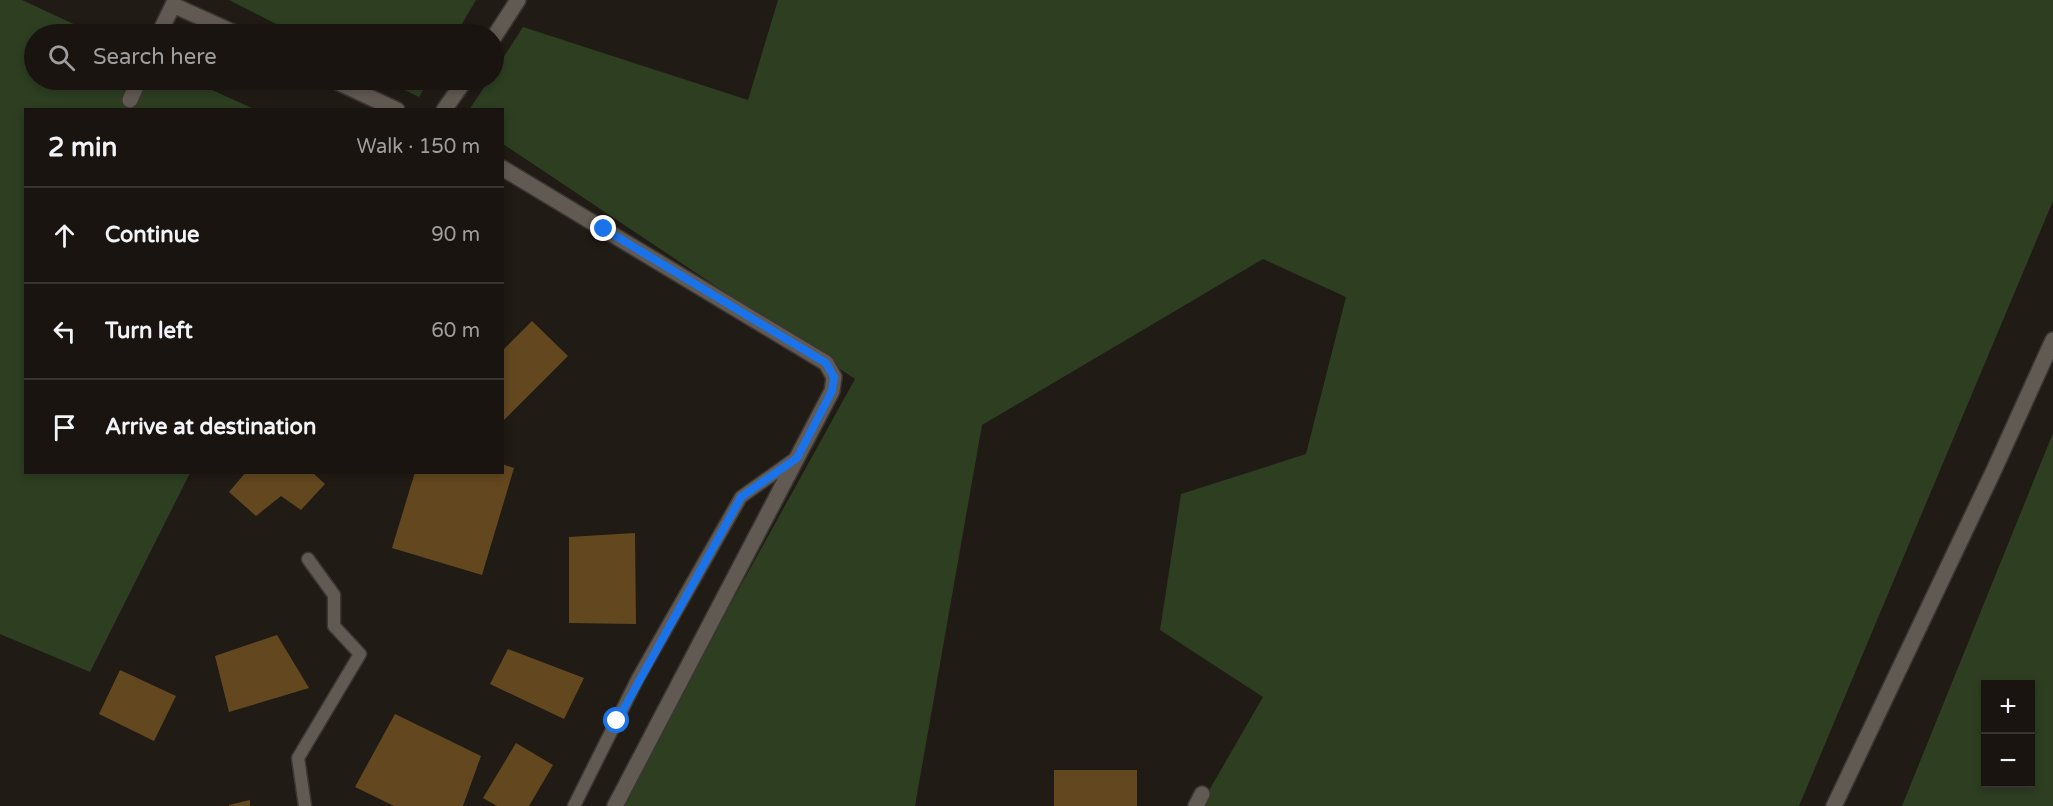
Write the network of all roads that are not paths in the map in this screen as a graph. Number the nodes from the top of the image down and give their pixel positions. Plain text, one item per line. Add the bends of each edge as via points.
1 (518, 0) edge
2 (168, 2) edge
3 (162, 24) edge
4 (215, 24) edge
5 (502, 24) edge
6 (134, 90) edge
7 (354, 90) edge
8 (458, 90) edge
9 (130, 100) dead end
10 (393, 108) edge
11 (445, 108) edge
12 (504, 169) edge
13 (2053, 340) edge
14 (797, 458) junction
15 (308, 559) dead end
16 (305, 806) edge
17 (574, 806) edge
18 (615, 806) edge
19 (1834, 806) edge

1 - 5 street
2 - 3 street
2 - 4 street
6 - 9 street
7 - 10 street
8 - 11 street
12 - 14 street via 826,363 834,377 832,391
13 - 19 street
14 - 17 lane via 741,497 638,678
14 - 18 street
15 - 16 lane via 334,595 334,626 360,654 297,758

